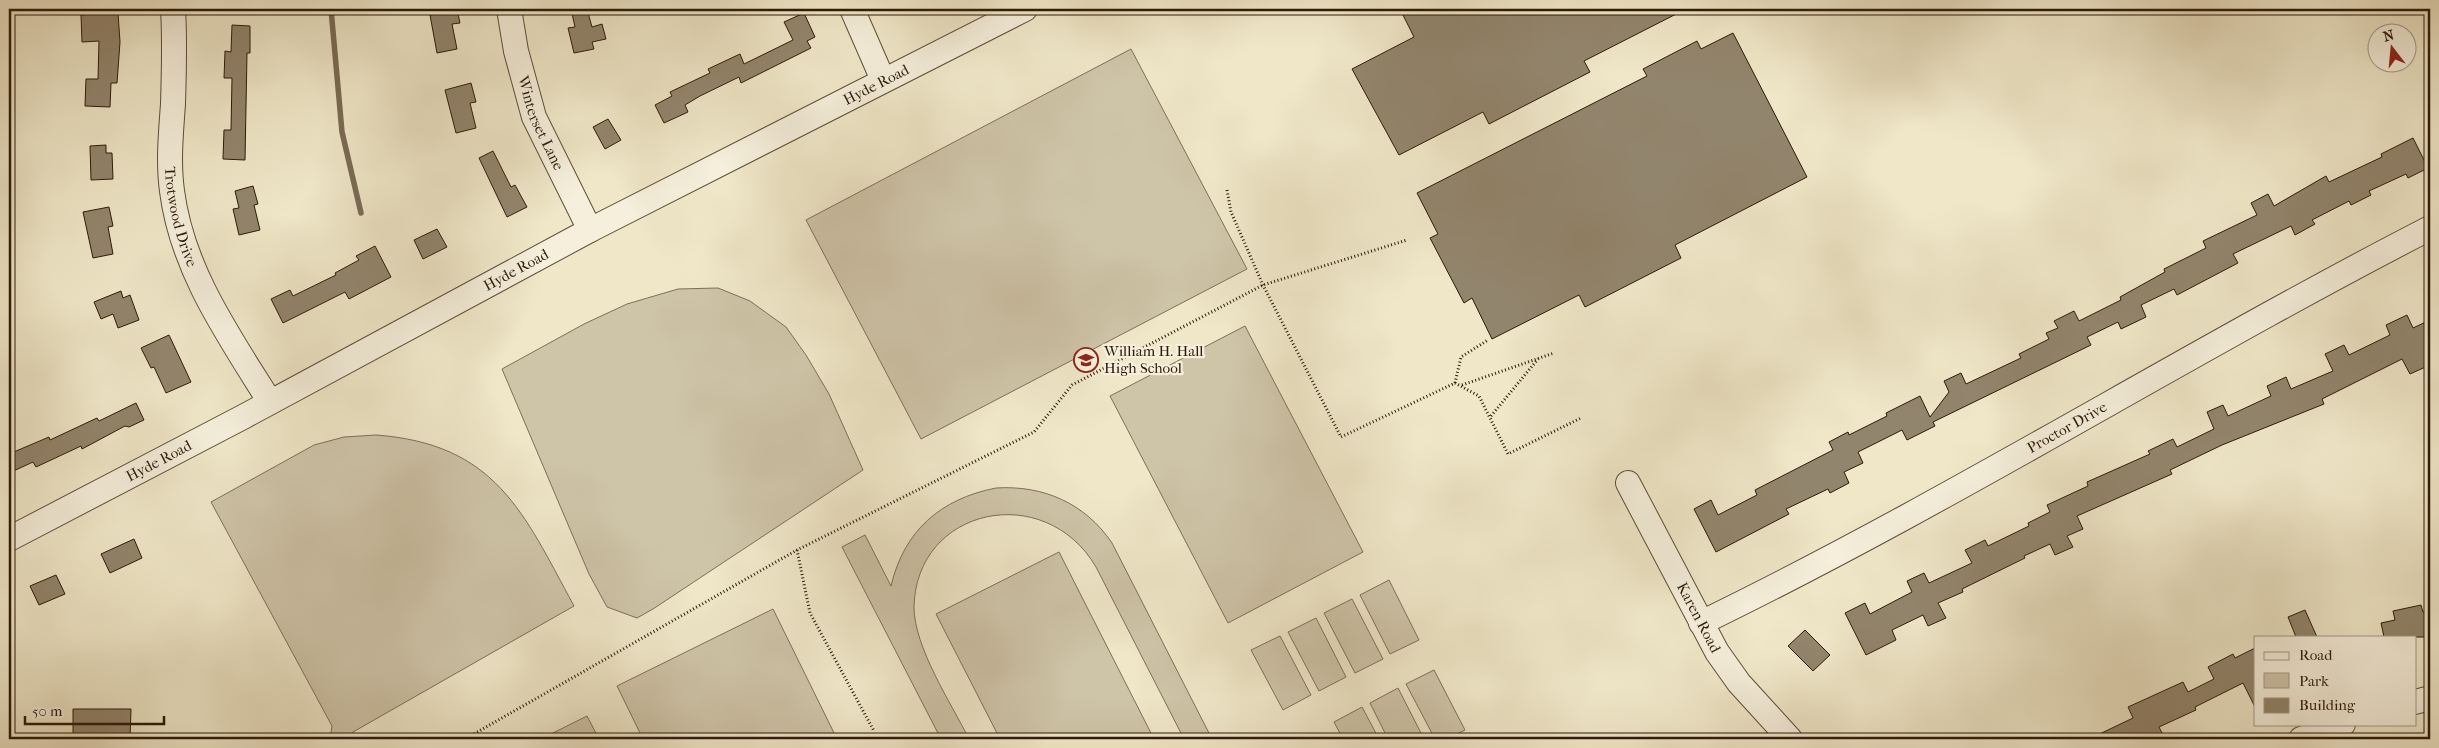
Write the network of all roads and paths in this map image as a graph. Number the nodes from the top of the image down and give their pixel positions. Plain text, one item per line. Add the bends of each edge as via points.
1 (173, 9) edge
2 (509, 9) edge
3 (852, 9) edge
4 (1025, 9) edge
5 (883, 80) junction
6 (1227, 190) dead end
7 (2430, 228) edge
8 (590, 230) junction
9 (1407, 240) dead end
10 (1263, 285) junction
11 (1488, 340) dead end
12 (1554, 353) dead end
13 (1539, 359) junction
14 (1455, 383) junction
15 (1461, 385) junction
16 (270, 402) junction
17 (1491, 416) junction
18 (1581, 418) dead end
19 (1628, 483) dead end
20 (9, 539) edge
21 (797, 550) junction
22 (1702, 623) junction
23 (2430, 698) edge
24 (2416, 702) edge
25 (2337, 726) edge
26 (874, 731) dead end
27 (465, 739) edge
28 (1790, 739) edge
29 (2301, 739) edge

1 - 16 street, Trotwood Drive via 170,153 175,210 204,292
2 - 8 street, Winterset Lane via 516,51 534,117
3 - 5 street
4 - 5 street, Hyde Road
5 - 8 street, Hyde Road
6 - 10 path via 1231,212
7 - 22 street, Proctor Drive via 2336,276 1893,523
8 - 16 street, Hyde Road
9 - 10 path
10 - 14 path via 1341,437
10 - 21 path via 1072,385 1034,432
11 - 14 path via 1461,357
12 - 13 path
13 - 15 path
13 - 17 path
14 - 15 path
15 - 17 path via 1479,396
16 - 20 street, Hyde Road
17 - 18 path via 1508,454
19 - 22 street, Karen Road
21 - 26 path via 810,613
21 - 27 path
22 - 28 street, Karen Road via 1727,668
23 - 24 street
25 - 29 street

